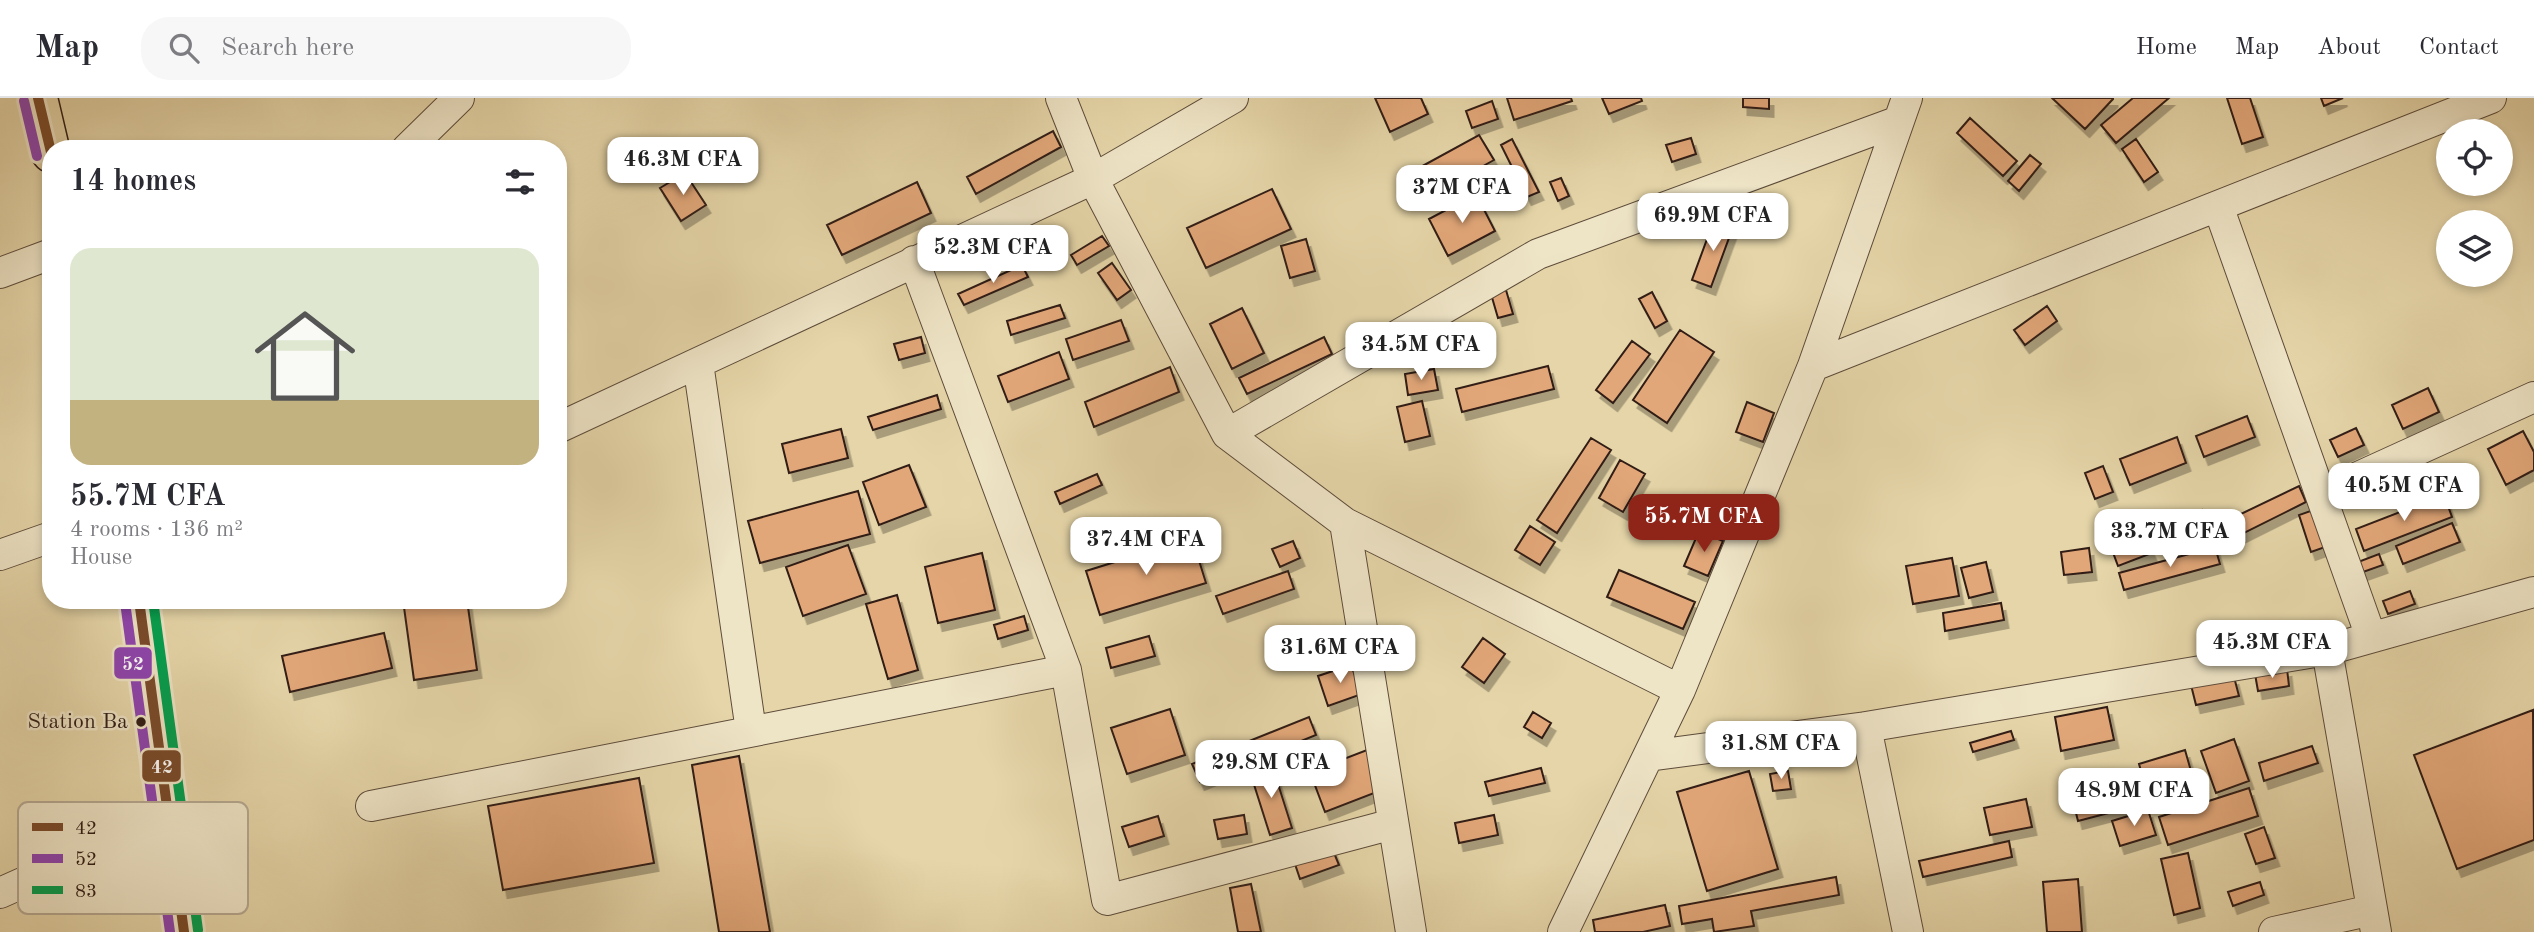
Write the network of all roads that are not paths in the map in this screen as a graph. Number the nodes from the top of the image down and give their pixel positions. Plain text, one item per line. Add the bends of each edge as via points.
1 (38, 98) edge
2 (459, 98) edge
3 (1061, 98) edge
4 (1233, 98) edge
5 (2491, 98) edge
6 (1903, 109) edge
7 (48, 140) edge
8 (416, 140) edge
9 (1093, 179) junction
10 (2218, 206) junction
11 (42, 257) edge
12 (914, 261) junction
13 (0, 273) edge
14 (698, 363) junction
15 (1813, 366) junction
16 (2534, 397) edge
17 (567, 424) edge
18 (1227, 434) junction
19 (2321, 494) junction
20 (1345, 523) junction
21 (42, 540) edge
22 (0, 555) edge
23 (2534, 592) edge
24 (140, 609) edge
25 (2371, 637) junction
26 (2327, 650) junction
27 (1066, 670) junction
28 (1680, 690) junction
29 (1866, 727) junction
30 (751, 731) junction
31 (1648, 757) junction
32 (166, 802) edge
33 (371, 806) dead end
34 (1393, 824) junction
35 (18, 885) edge
36 (0, 893) edge
37 (181, 914) edge
38 (2374, 921) edge
39 (184, 932) edge
40 (1411, 932) edge
41 (1563, 932) edge
42 (1908, 932) edge
43 (2274, 932) edge

1 - 7 highway
2 - 8 street
3 - 9 street
4 - 9 street
5 - 10 street
6 - 15 street
6 - 18 street via 1538,254
9 - 12 street
9 - 18 street
10 - 15 street
10 - 19 street
11 - 13 street
12 - 14 street
12 - 27 street
14 - 17 street
14 - 30 street
15 - 28 street
16 - 19 street
18 - 20 street
19 - 25 street
20 - 28 street
20 - 34 street
21 - 22 street
23 - 25 street
24 - 32 highway
25 - 26 street
26 - 29 street
26 - 38 street
27 - 30 street
27 - 34 street via 1107,900
28 - 31 street
29 - 31 street
29 - 42 street
30 - 33 street
31 - 41 street
34 - 40 street
35 - 36 street
37 - 39 highway
38 - 43 street

